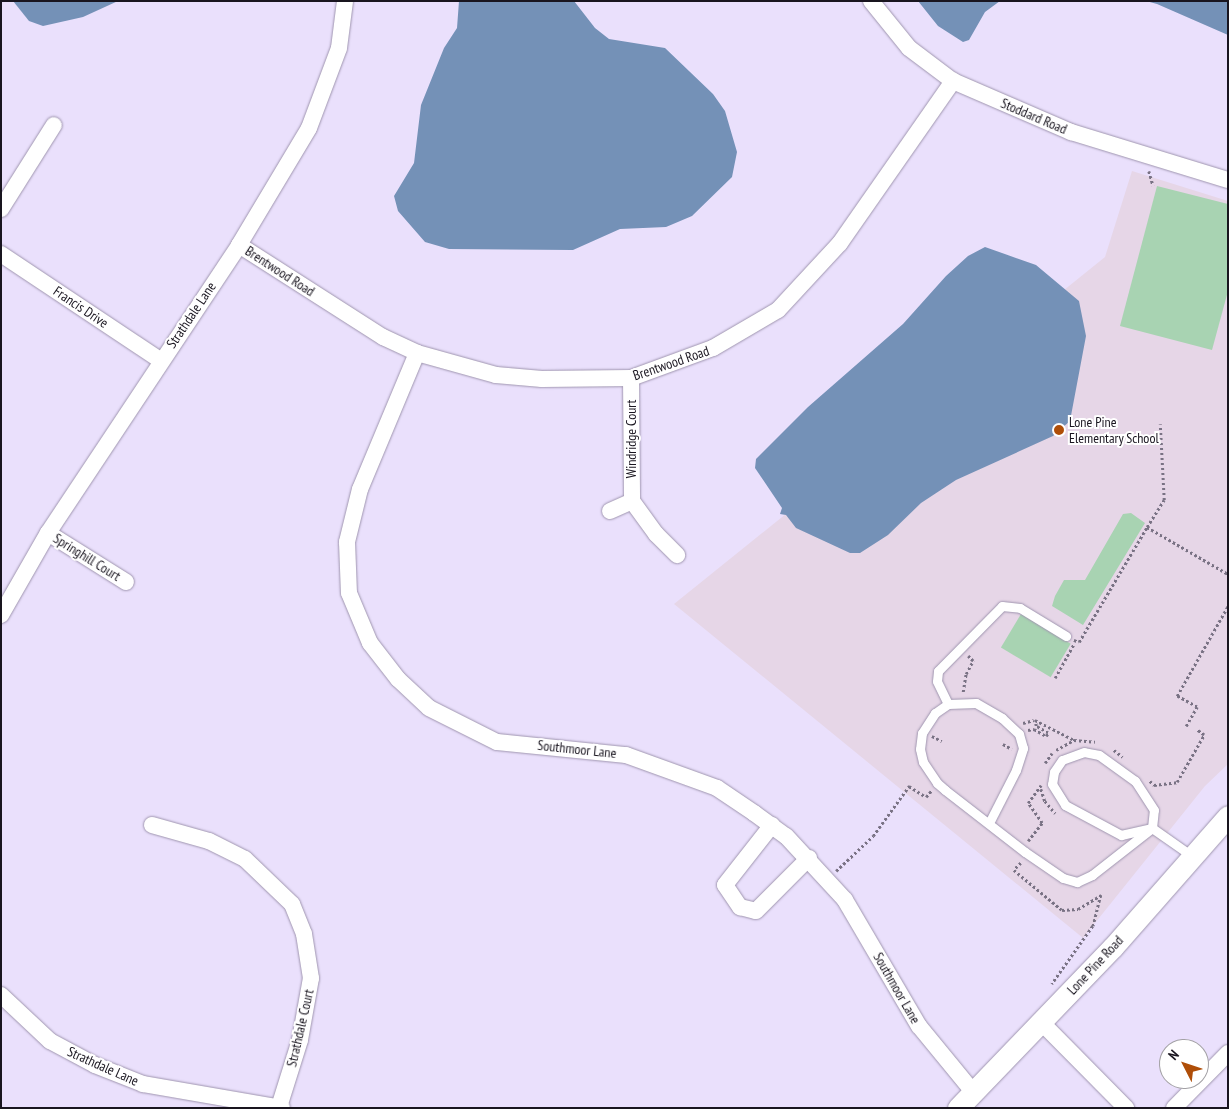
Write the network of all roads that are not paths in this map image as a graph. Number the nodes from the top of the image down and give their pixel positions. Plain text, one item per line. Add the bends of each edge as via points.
1 (345, 1) edge
2 (871, 1) edge
3 (953, 81) junction
4 (54, 125) dead end
5 (1228, 180) edge
6 (1, 209) edge
7 (239, 245) junction
8 (1, 254) edge
9 (416, 353) junction
10 (160, 360) junction
11 (631, 378) junction
12 (632, 501) junction
13 (610, 511) dead end
14 (48, 533) junction
15 (677, 555) dead end
16 (126, 582) dead end
17 (1, 615) edge
18 (1066, 636) road end
19 (948, 704) junction
20 (1228, 816) edge
21 (152, 824) dead end
22 (989, 824) junction
23 (772, 826) junction
24 (1152, 828) junction
25 (1192, 856) junction
26 (808, 858) junction
27 (1, 995) edge
28 (1042, 1022) junction
29 (1228, 1053) edge
30 (974, 1093) junction
31 (281, 1107) edge
32 (958, 1108) edge
33 (1126, 1108) edge
34 (1174, 1108) edge

1 - 7 street, Strathdale Lane via 339,48 310,128
2 - 3 street, Stoddard Road via 909,48
3 - 5 street, Stoddard Road via 1071,132
3 - 11 street, Brentwood Road via 840,243 778,310 713,348
4 - 6 street
7 - 9 street, Brentwood Road via 383,337
7 - 10 street, Strathdale Lane
8 - 10 street, Francis Drive
9 - 11 street, Brentwood Road via 496,375 542,379
9 - 23 street, Southmoor Lane via 360,489 347,542 349,593 370,643 398,680 429,708 497,742 626,755 717,788
10 - 14 street, Strathdale Lane
11 - 12 street, Windridge Court
12 - 13 street
12 - 15 street via 656,534
14 - 16 street, Springhill Court
14 - 17 street, Strathdale Lane
18 - 19 lane via 1010,605 1002,606 938,672 937,681
19 - 22 lane via 935,713 922,733 920,749 923,762 937,783
19 - 22 lane via 976,703 1002,718 1019,734 1022,748 1016,770
20 - 25 street, Lone Pine Road
21 - 31 street, Strathdale Court via 210,841 245,860 292,904 304,934 311,978 300,1040
22 - 24 lane via 1062,878 1077,882 1092,875
23 - 26 street, Southmoor Lane
23 - 26 street via 725,885 740,907 756,911
24 - 24 lane via 1154,810 1148,797 1135,781 1099,755 1073,754 1057,766 1052,784 1057,797 1076,813 1121,835
24 - 25 lane
25 - 28 street, Lone Pine Road
26 - 30 street, Southmoor Lane via 845,900 919,1026
27 - 31 street, Strathdale Lane via 50,1041 94,1065 143,1084
28 - 30 street, Lone Pine Road
28 - 33 street
29 - 34 street
30 - 32 street, Lone Pine Road

